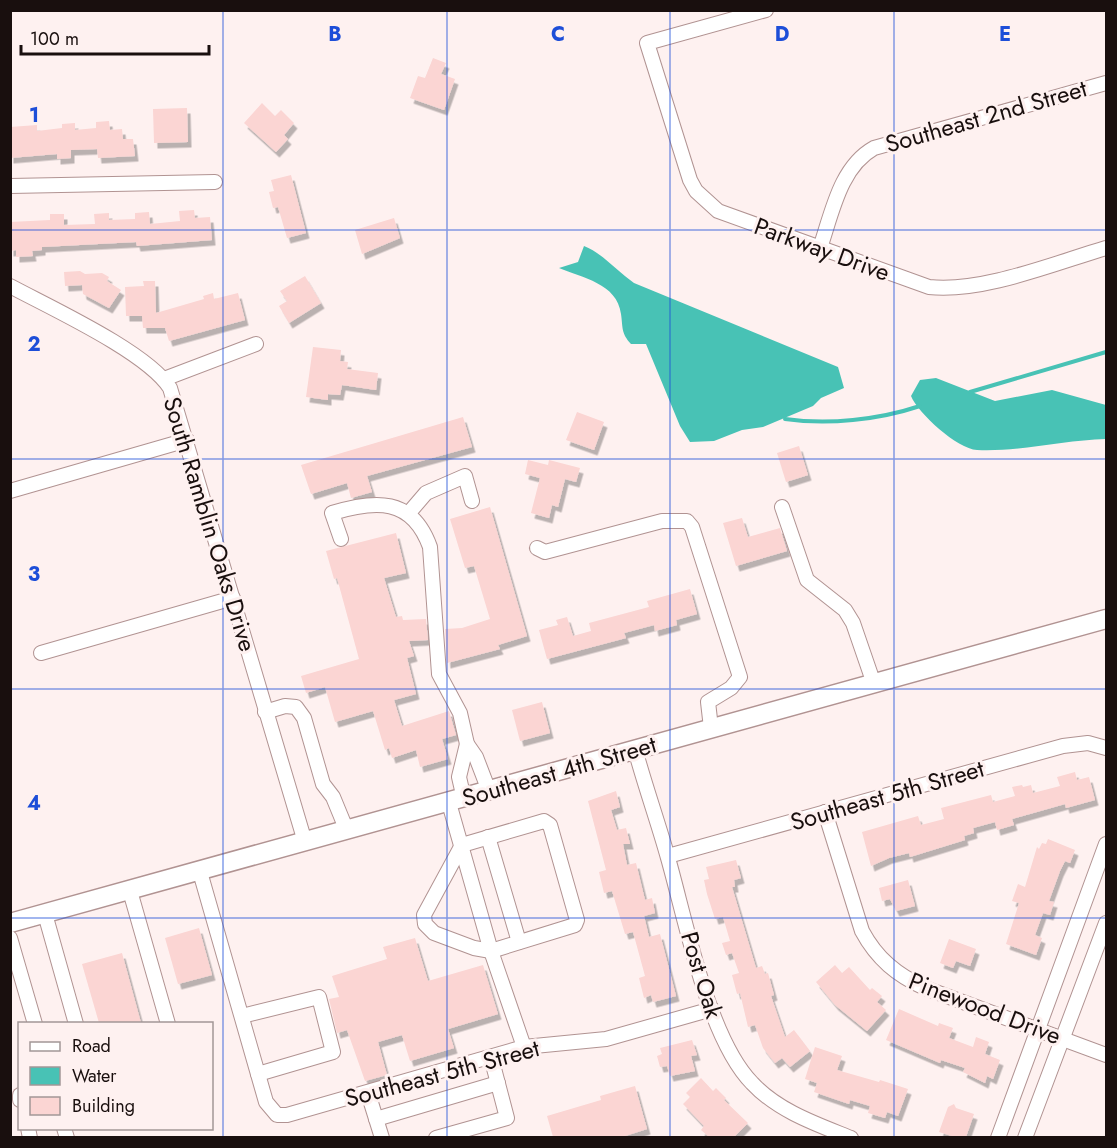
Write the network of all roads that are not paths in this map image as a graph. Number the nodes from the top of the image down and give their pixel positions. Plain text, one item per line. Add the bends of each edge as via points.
1 (766, 10) edge
2 (1107, 83) edge
3 (215, 182) dead end
4 (10, 186) edge
5 (820, 248) junction
6 (1107, 248) edge
7 (10, 286) edge
8 (256, 344) dead end
9 (164, 379) junction
10 (187, 440) junction
11 (10, 491) edge
12 (472, 501) dead end
13 (782, 507) dead end
14 (408, 514) junction
15 (341, 538) dead end
16 (537, 548) dead end
17 (232, 598) junction
18 (1107, 619) edge
19 (41, 653) dead end
20 (874, 684) junction
21 (265, 712) junction
22 (711, 728) junction
23 (467, 744) junction
24 (1107, 748) edge
25 (635, 749) junction
26 (489, 791) junction
27 (457, 801) junction
28 (825, 813) junction
29 (347, 831) junction
30 (488, 837) junction
31 (305, 842) junction
32 (462, 844) junction
33 (1107, 844) edge
34 (668, 856) junction
35 (200, 872) junction
36 (1101, 876) edge
37 (130, 891) junction
38 (45, 914) junction
39 (10, 923) edge
40 (1107, 923) edge
41 (10, 938) edge
42 (519, 942) junction
43 (491, 951) junction
44 (712, 1009) junction
45 (242, 1016) junction
46 (35, 1022) edge
47 (76, 1022) edge
48 (168, 1022) edge
49 (1038, 1029) junction
50 (1063, 1038) junction
51 (524, 1047) junction
52 (1107, 1054) edge
53 (491, 1057) junction
54 (258, 1074) junction
55 (498, 1083) junction
56 (368, 1093) junction
57 (376, 1119) junction
58 (382, 1137) edge
59 (436, 1137) edge
60 (851, 1137) edge
61 (998, 1137) edge
62 (1025, 1137) edge

1 - 5 street, Parkway Drive via 647,43 696,191 718,211
2 - 5 street, Southeast 2nd Street via 863,154 838,193
3 - 4 street
5 - 6 street, Parkway Drive via 929,287 944,288 975,285
7 - 9 street, South Ramblin Oaks Drive via 129,352
8 - 9 street
9 - 10 street, South Ramblin Oaks Drive via 176,400
10 - 11 street
10 - 17 street, South Ramblin Oaks Drive
12 - 14 street via 465,476 426,493
13 - 20 street via 807,580 845,610
14 - 15 street via 375,503 332,513
14 - 23 street via 418,523 430,547 436,660 442,683 460,713
16 - 22 street via 545,552 662,521 687,521 740,677 731,688 708,702
17 - 19 street
17 - 21 street, South Ramblin Oaks Drive
18 - 20 main road, Southeast 4th Street
20 - 22 main road, Southeast 4th Street
21 - 29 street via 296,707 304,718 323,784
21 - 31 street, South Ramblin Oaks Drive
22 - 25 main road, Southeast 4th Street
23 - 26 street
23 - 27 street
24 - 28 street, Southeast 5th Street via 1088,743 1063,746
25 - 26 main road, Southeast 4th Street
25 - 34 street, Post Oak
26 - 27 main road, Southeast 4th Street
27 - 29 main road, Southeast 4th Street
27 - 32 street
28 - 34 street, Southeast 5th Street
28 - 49 street, Pinewood Drive via 862,931 878,956 905,979
29 - 31 main road, Southeast 4th Street
30 - 32 street
30 - 42 street
30 - 42 street via 544,821 550,825 577,923
31 - 35 main road, Southeast 4th Street
32 - 43 street
32 - 43 street via 424,915 425,924 434,933
33 - 36 street
34 - 44 street, Post Oak
35 - 37 main road, Southeast 4th Street
35 - 45 street
36 - 49 street
37 - 38 main road, Southeast 4th Street
37 - 48 street
38 - 39 main road, Southeast 4th Street
38 - 47 street
40 - 50 street
41 - 46 street
42 - 43 street
43 - 51 street
44 - 51 street, Southeast 5th Street via 606,1039
44 - 60 street, Post Oak via 728,1050 767,1098 798,1116
45 - 54 street
45 - 54 street via 319,997 333,1052
49 - 50 street, Pinewood Drive
49 - 61 street
50 - 52 street, Pinewood Drive
50 - 62 street
51 - 53 street, Southeast 5th Street
53 - 55 street
53 - 56 street, Southeast 5th Street
54 - 56 street, Southeast 5th Street via 268,1108 277,1115
55 - 57 street
55 - 59 street via 507,1118
56 - 57 street
57 - 58 street

